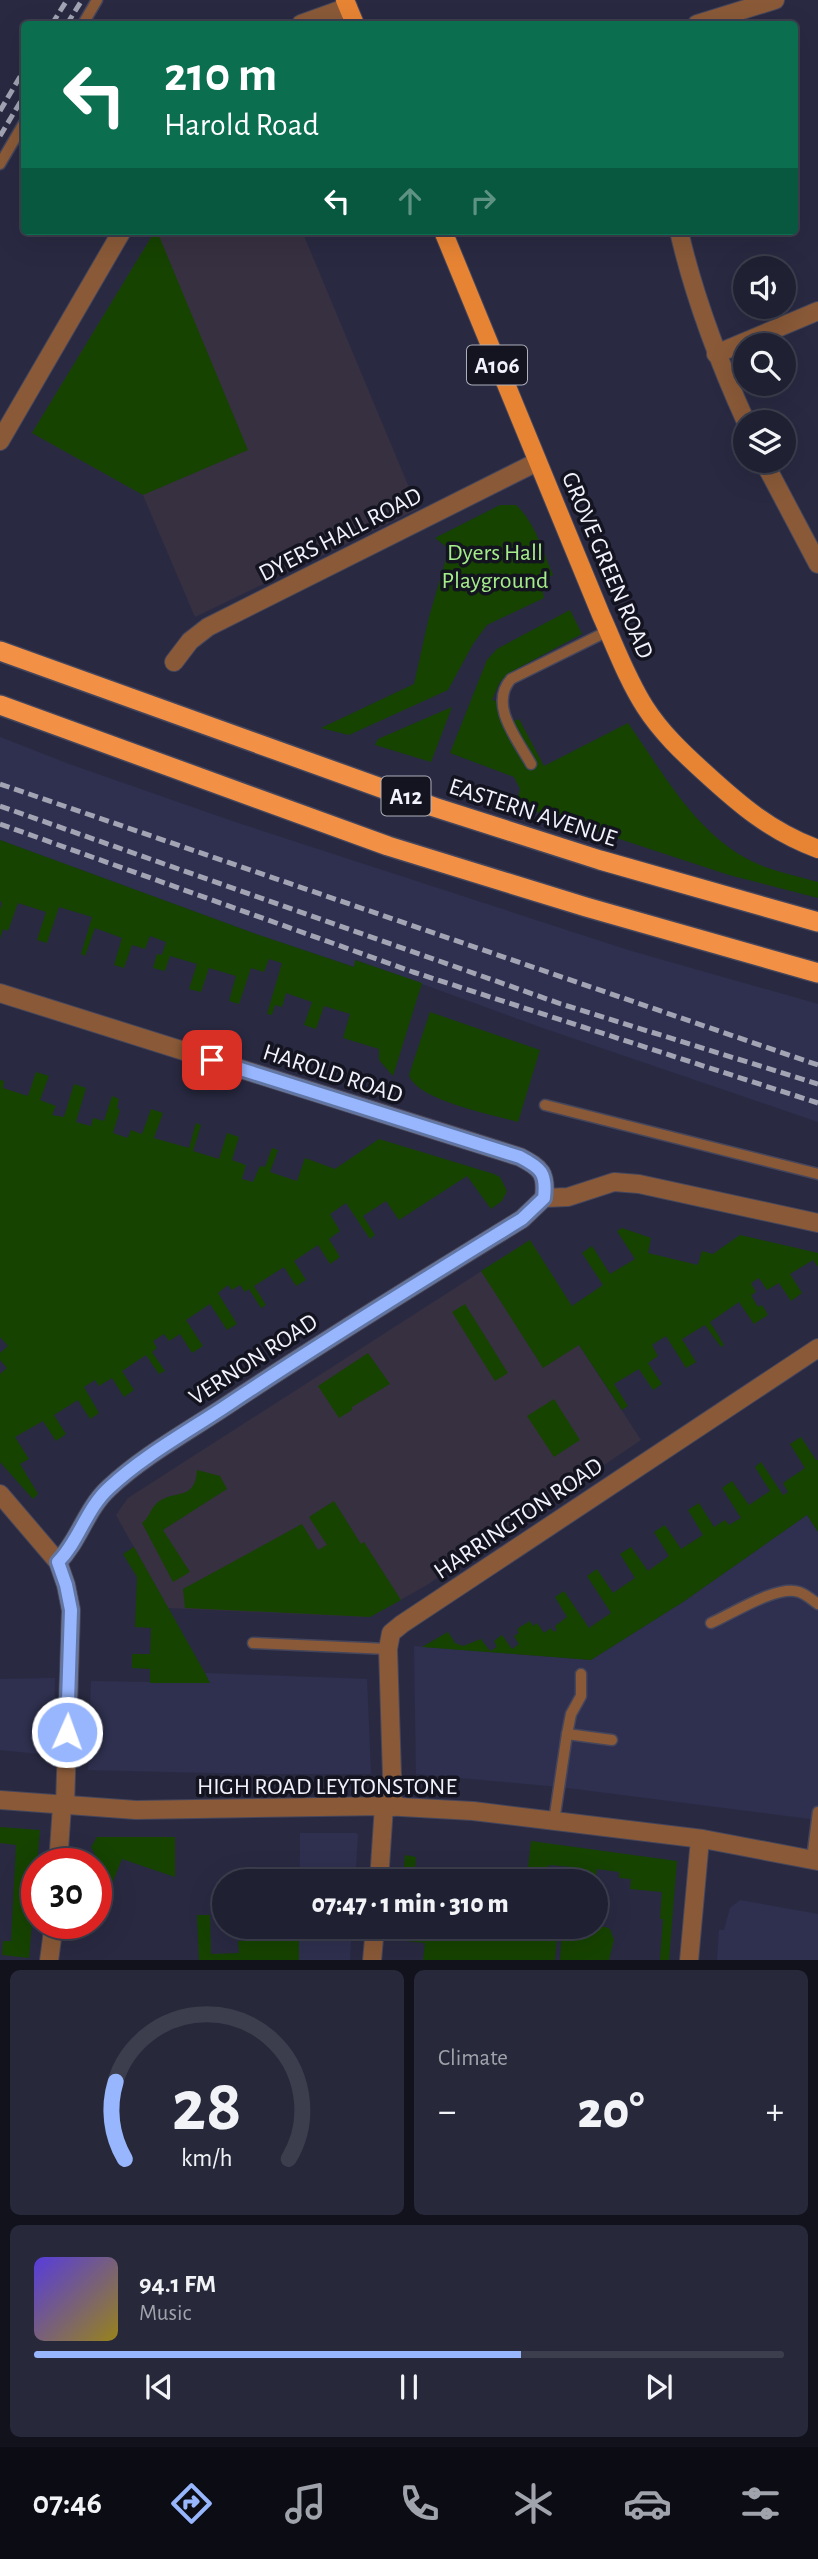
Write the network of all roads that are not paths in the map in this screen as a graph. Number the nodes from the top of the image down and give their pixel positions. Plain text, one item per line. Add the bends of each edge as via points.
1 (97, 0) edge
2 (775, 0) edge
3 (347, 3) edge
4 (85, 21) edge
5 (308, 21) edge
6 (354, 21) edge
7 (707, 21) edge
8 (21, 128) edge
9 (0, 164) edge
10 (120, 235) edge
11 (445, 235) edge
12 (680, 235) edge
13 (818, 311) edge
14 (716, 354) junction
15 (741, 410) edge
16 (0, 440) edge
17 (537, 462) junction
18 (770, 473) edge
19 (818, 564) edge
20 (608, 631) junction
21 (0, 651) edge
22 (174, 662) dead end
23 (0, 705) edge
24 (531, 764) dead end
25 (818, 849) edge
26 (818, 922) edge
27 (818, 973) edge
28 (0, 993) edge
29 (545, 1105) dead end
30 (818, 1174) edge
31 (544, 1198) junction
32 (818, 1223) edge
33 (818, 1348) edge
34 (0, 1494) edge
35 (58, 1562) junction
36 (818, 1604) edge
37 (711, 1623) dead end
38 (253, 1643) dead end
39 (388, 1649) junction
40 (581, 1674) dead end
41 (567, 1734) junction
42 (612, 1740) dead end
43 (0, 1800) edge
44 (64, 1806) junction
45 (389, 1807) junction
46 (818, 1812) edge
47 (554, 1821) junction
48 (700, 1839) junction
49 (60, 1848) edge
50 (815, 1860) edge
51 (381, 1869) edge
52 (51, 1939) edge
53 (374, 1939) edge
54 (48, 1960) edge
55 (372, 1960) edge
56 (689, 1960) edge

1 - 4 lane
2 - 7 street
3 - 5 street
3 - 6 main road
8 - 9 lane
10 - 16 street
11 - 17 main road, GROVE GREEN ROAD / A106
12 - 14 street
13 - 14 street
14 - 15 street
17 - 20 main road, GROVE GREEN ROAD / A106
17 - 22 street, DYERS HALL ROAD via 208,627 190,640
18 - 19 street
20 - 24 lane via 511,679 504,687 503,713
20 - 25 main road, GROVE GREEN ROAD / A106 via 645,707 685,754 759,820
21 - 26 highway, EASTERN AVENUE / A12 via 434,807
23 - 27 highway, A12 via 388,846
28 - 31 street, HAROLD ROAD via 520,1157 544,1175
29 - 30 lane
31 - 32 street via 568,1197 614,1182 639,1184
31 - 35 street, VERNON ROAD via 522,1219 318,1345 122,1477 94,1506
33 - 39 street, HARRINGTON ROAD via 402,1624 391,1633
34 - 35 street
35 - 44 street via 71,1610
36 - 37 lane via 800,1592 787,1590
38 - 39 lane
39 - 45 street
40 - 41 lane via 581,1696
41 - 42 lane
41 - 47 lane
43 - 44 street, HIGH ROAD LEYTONSTONE
44 - 45 street, HIGH ROAD LEYTONSTONE via 185,1810
44 - 49 street
45 - 47 street, HIGH ROAD LEYTONSTONE
45 - 51 street
46 - 50 lane
47 - 48 street, HIGH ROAD LEYTONSTONE
48 - 50 street, HIGH ROAD LEYTONSTONE
48 - 56 street
52 - 54 street
53 - 55 street

